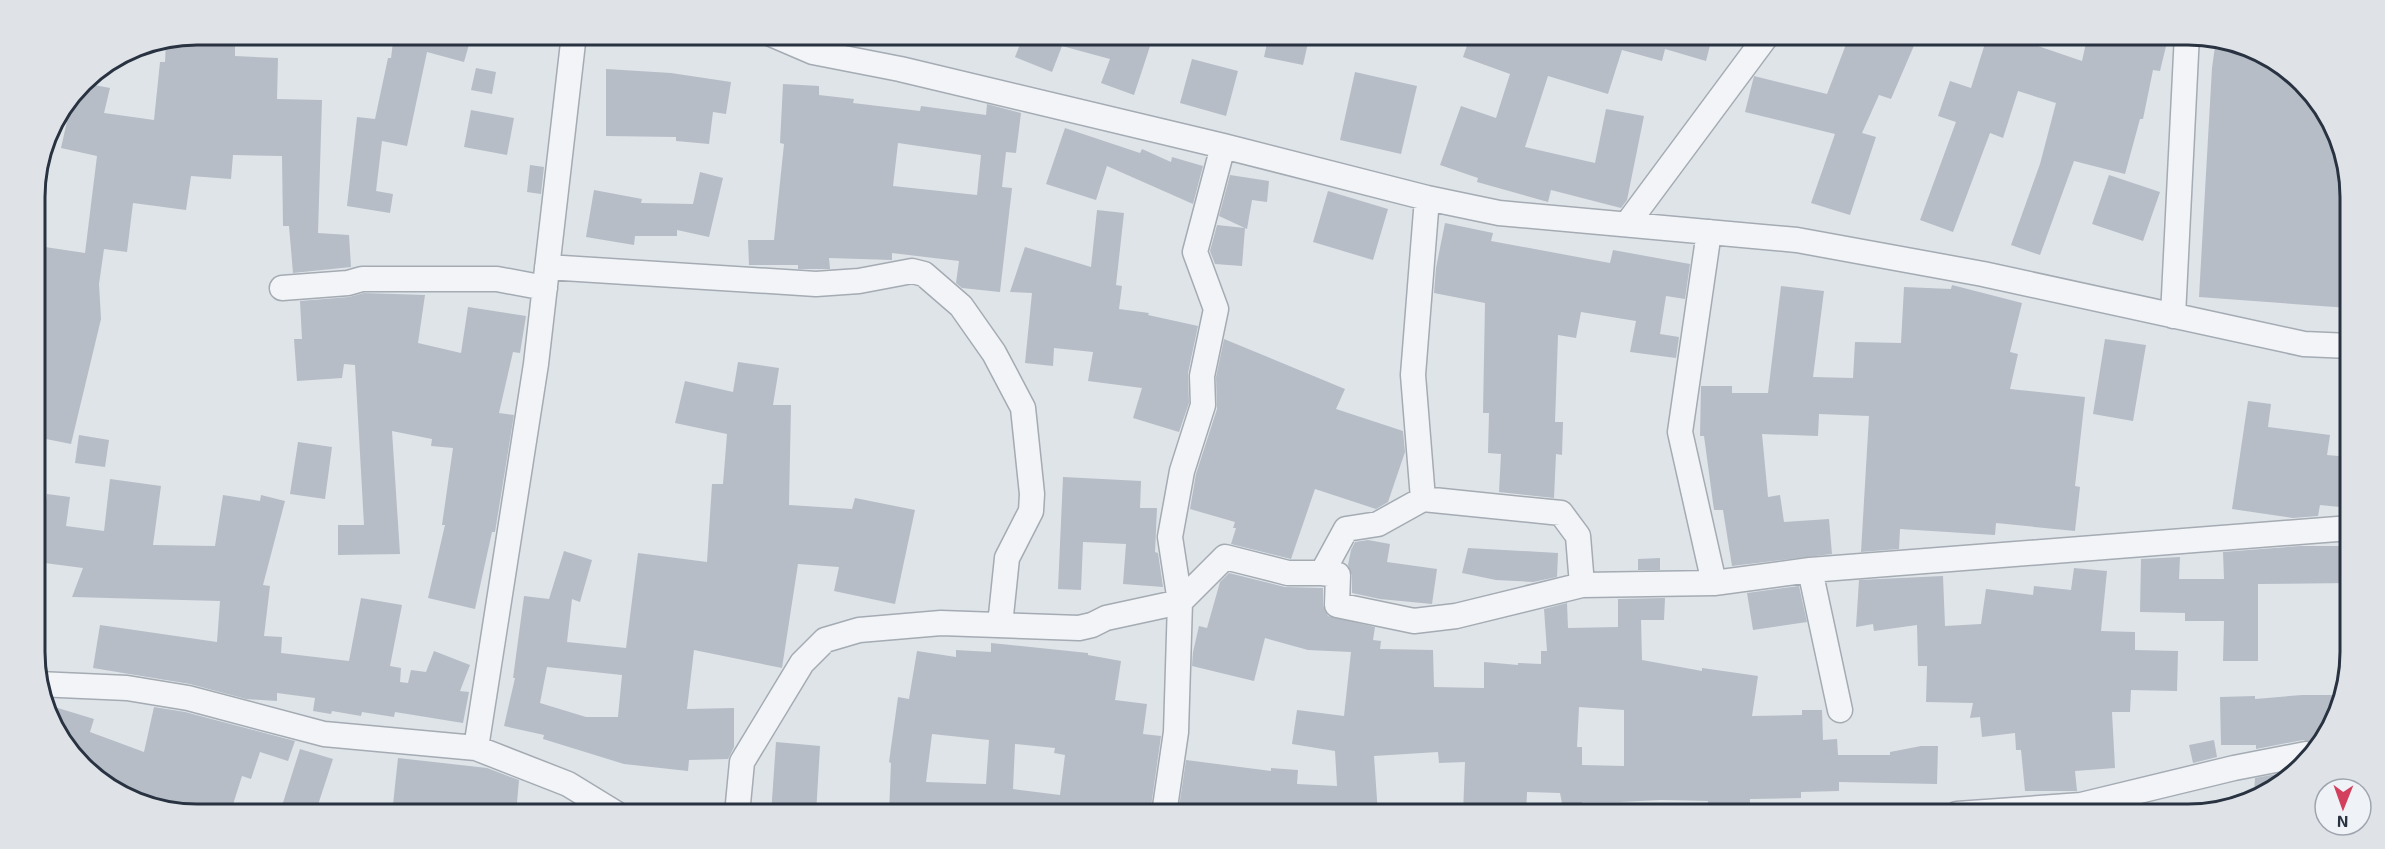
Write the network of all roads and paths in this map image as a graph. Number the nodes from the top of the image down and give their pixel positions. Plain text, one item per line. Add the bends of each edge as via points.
1 (573, 45) edge
2 (797, 45) edge
3 (1760, 45) edge
4 (2186, 45) edge
5 (1223, 146) junction
6 (1427, 198) junction
7 (1627, 224) junction
8 (1709, 232) junction
9 (546, 277) junction
10 (282, 288) dead end
11 (2173, 316) junction
12 (2340, 346) edge
13 (1423, 499) junction
14 (2340, 529) edge
15 (1810, 570) junction
16 (1322, 573) junction
17 (1714, 583) junction
18 (1582, 585) junction
19 (1180, 602) junction
20 (1000, 625) junction
21 (49, 684) edge
22 (1840, 710) dead end
23 (476, 748) junction
24 (2300, 755) edge
25 (601, 804) edge
26 (738, 804) edge
27 (1165, 804) edge
28 (2092, 804) edge

1 - 9 street
2 - 5 street via 813,52
3 - 7 street
4 - 11 street
5 - 6 street
5 - 19 street via 1195,252 1216,309 1202,376 1203,405 1182,471 1170,537
6 - 7 street via 1499,213
6 - 13 street via 1413,375
7 - 8 street
8 - 11 street via 1797,240 1971,271
8 - 17 street via 1680,432
9 - 10 street via 362,279
9 - 20 street via 816,284 912,271 924,274 961,306 994,353 1023,408 1031,510 1007,558
9 - 23 street
11 - 12 street via 2304,344
13 - 16 street via 1378,524 1346,529
13 - 18 street via 1561,513 1578,536
14 - 15 street
15 - 17 street
15 - 22 street
16 - 18 street via 1338,575 1337,605 1414,621
16 - 19 street via 1288,573 1225,557
17 - 18 street
19 - 20 street via 1079,627
19 - 27 street via 1176,732
20 - 26 street via 941,623 859,630 825,640 802,663 742,762
21 - 23 street via 126,688 188,699 324,734
23 - 25 street via 568,784
24 - 28 street

